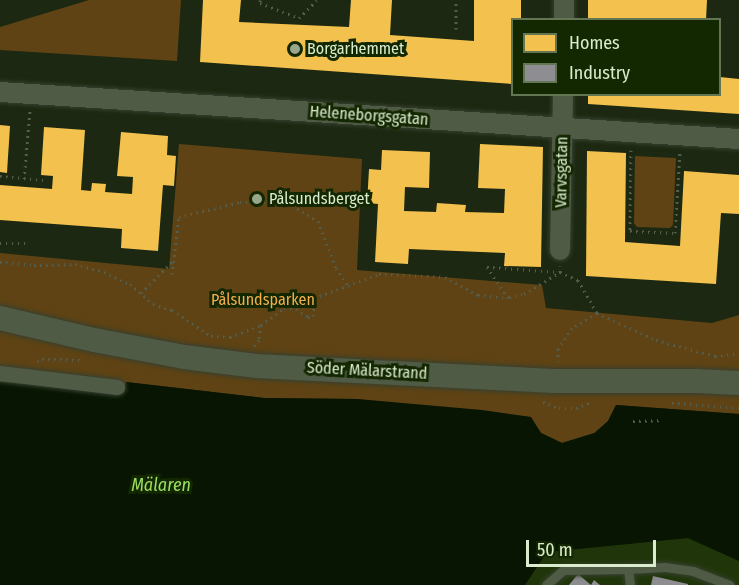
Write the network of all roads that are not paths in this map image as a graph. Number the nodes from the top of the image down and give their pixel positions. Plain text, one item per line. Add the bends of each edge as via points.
1 (564, 0) edge
2 (564, 18) edge
3 (0, 93) edge
4 (563, 96) edge
5 (563, 129) junction
6 (739, 139) edge
7 (560, 250) dead end
8 (0, 318) edge
9 (0, 372) edge
10 (739, 384) edge
11 (117, 387) dead end
12 (628, 569) junction
13 (546, 585) edge
14 (630, 585) edge
15 (729, 585) edge

1 - 2 street
3 - 5 street, Heleneborgsgatan
4 - 5 street, Varvsgatan
5 - 6 street, Heleneborgsgatan
5 - 7 street, Varvsgatan
8 - 10 street, Söder Mälarstrand via 116,344 256,366 554,381
9 - 11 street
12 - 13 lane via 563,570
12 - 14 lane
12 - 15 lane via 665,567 693,571

